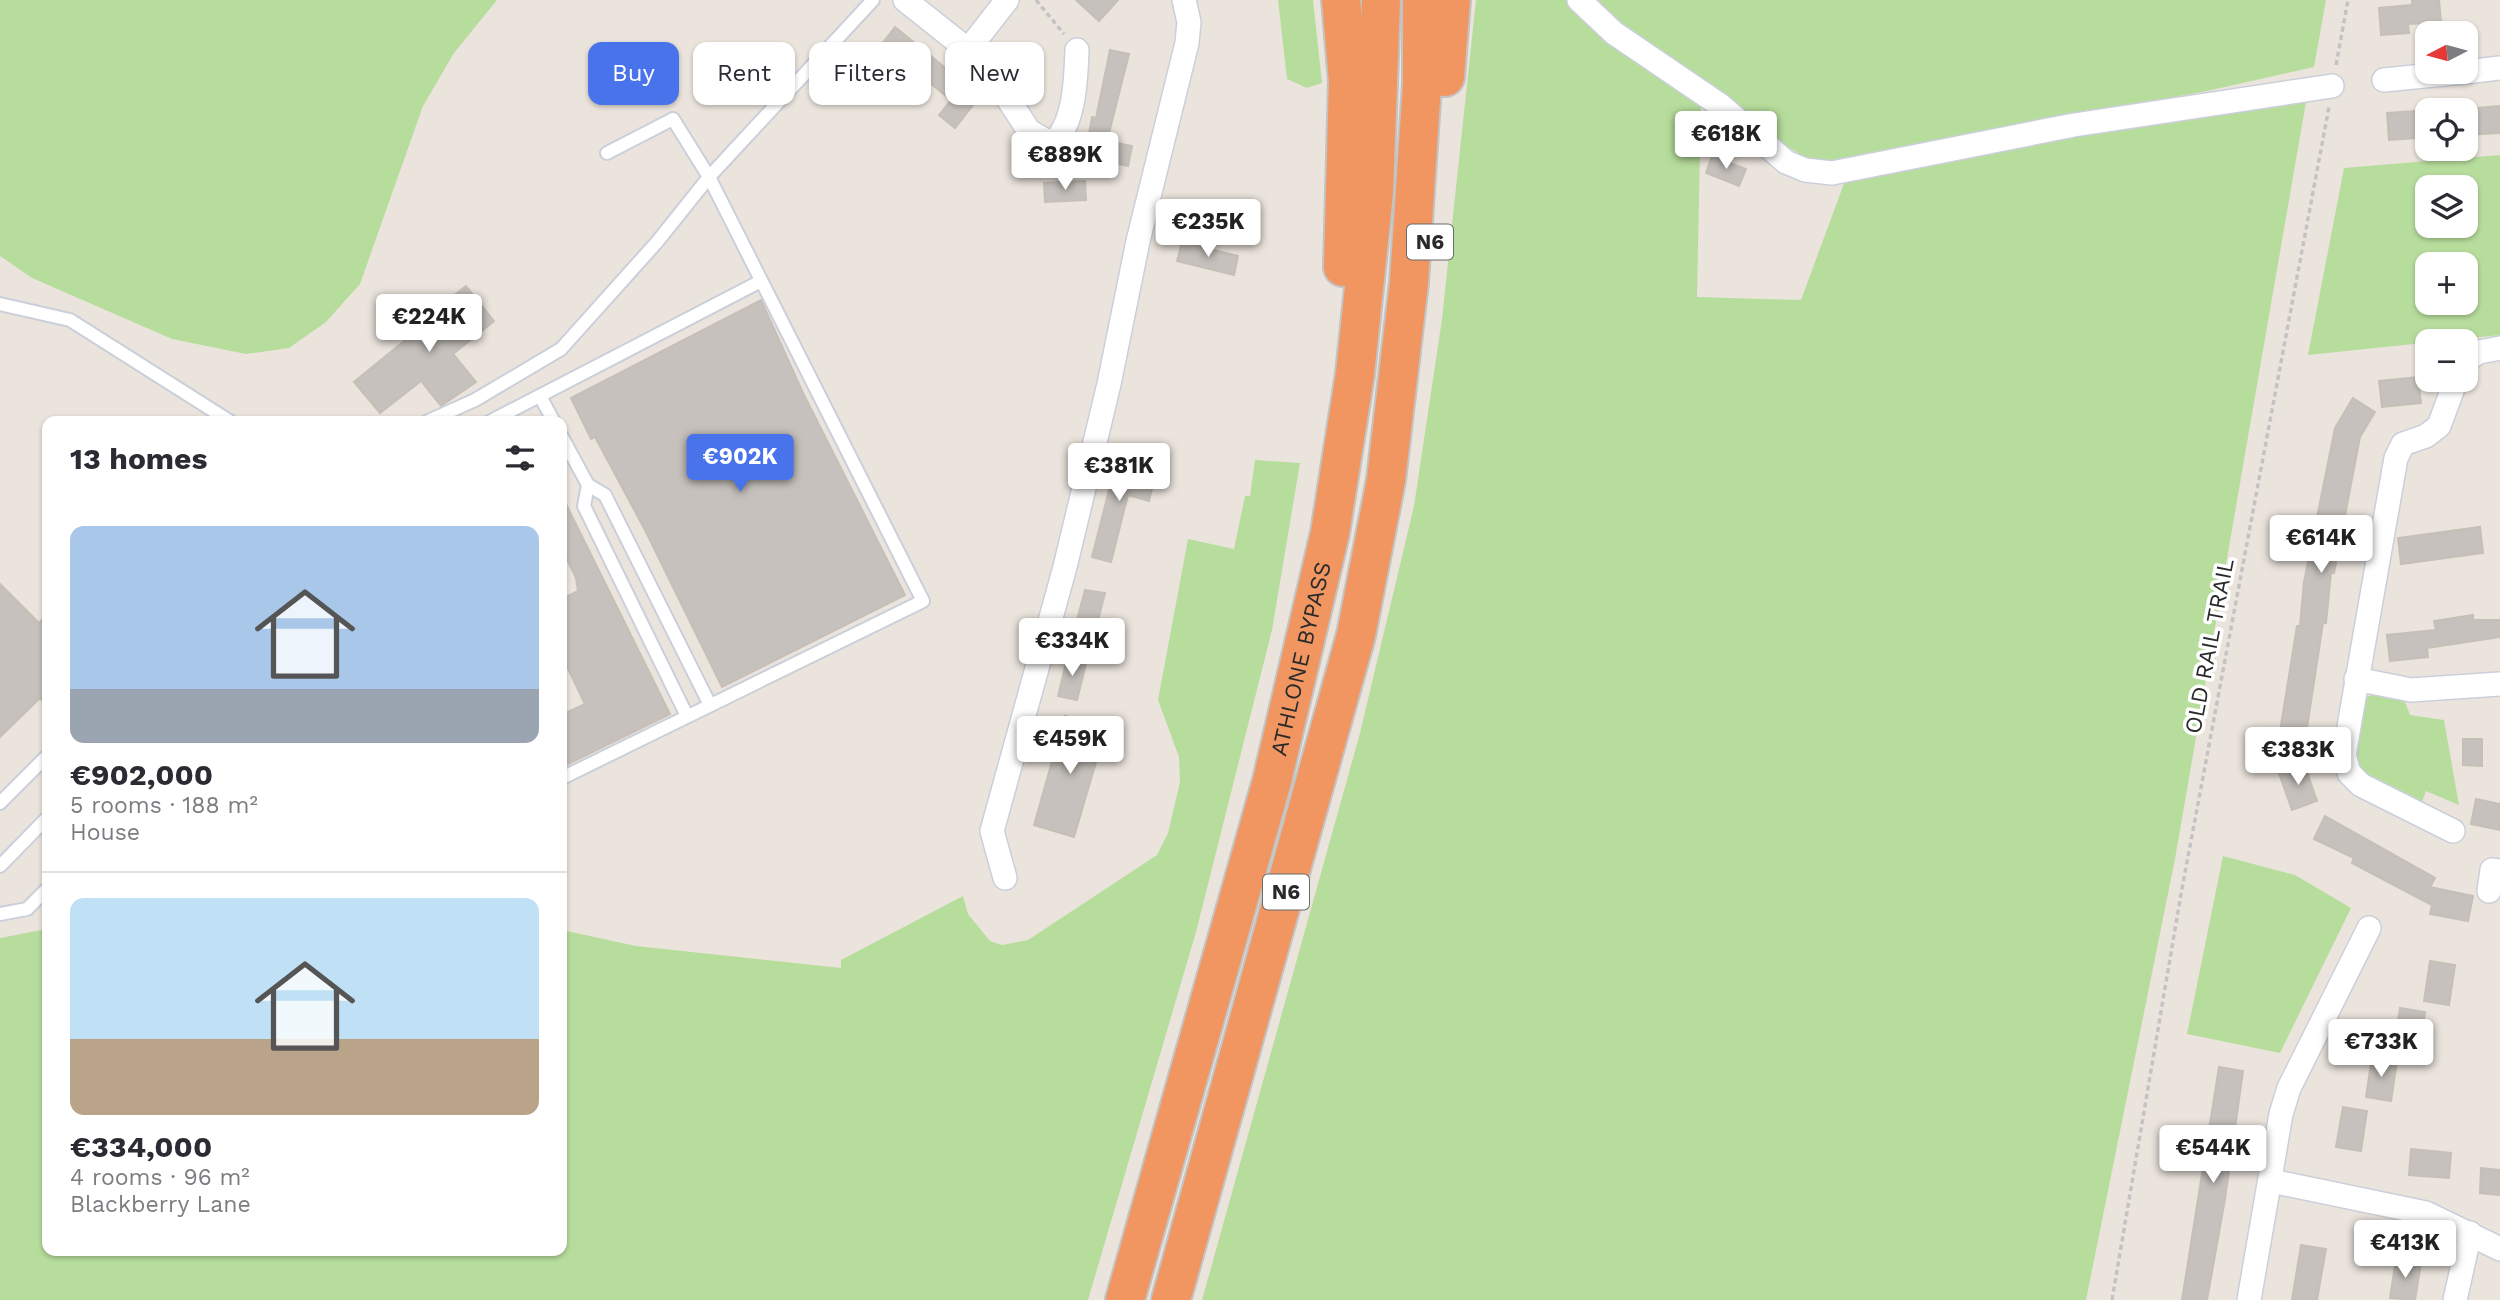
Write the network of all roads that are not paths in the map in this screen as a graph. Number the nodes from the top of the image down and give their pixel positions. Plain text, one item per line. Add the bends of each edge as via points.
1 (873, 0) edge
2 (905, 0) edge
3 (1006, 0) edge
4 (1184, 0) edge
5 (1341, 0) edge
6 (1381, 0) edge
7 (1422, 0) edge
8 (1451, 0) edge
9 (1579, 0) edge
10 (958, 42) edge
11 (974, 42) edge
12 (1077, 50) road end
13 (2500, 68) edge
14 (2478, 71) edge
15 (2415, 77) edge
16 (2384, 80) dead end
17 (2332, 86) road end
18 (1012, 105) edge
19 (607, 153) dead end
20 (709, 177) junction
21 (761, 281) junction
22 (0, 304) edge
23 (2500, 348) edge
24 (2478, 353) edge
25 (2452, 392) edge
26 (540, 396) junction
27 (222, 416) edge
28 (439, 416) edge
29 (501, 416) edge
30 (551, 416) edge
31 (567, 445) edge
32 (1386, 480) junction
33 (588, 485) junction
34 (662, 610) junction
35 (640, 620) junction
36 (2356, 679) junction
37 (2500, 684) edge
38 (710, 705) junction
39 (687, 716) junction
40 (42, 762) edge
41 (567, 776) edge
42 (1272, 781) junction
43 (0, 803) edge
44 (42, 823) edge
45 (2453, 831) dead end
46 (0, 866) edge
47 (1005, 878) dead end
48 (42, 894) edge
49 (0, 914) edge
50 (2369, 928) dead end
51 (2271, 1181) junction
52 (2470, 1233) junction
53 (2500, 1249) edge
54 (1125, 1300) edge
55 (1171, 1300) edge
56 (2249, 1300) edge
57 (2455, 1300) edge

1 - 20 lane
2 - 10 street
3 - 11 street
4 - 47 street via 1187,43 1138,241 1109,384 1065,567 992,831
5 - 42 highway, N6 via 1348,81 1342,297 1326,461
6 - 42 highway, ATHLONE BYPASS / N6 via 1374,192 1355,374 1330,533
7 - 32 highway, ATHLONE BYPASS / N6 via 1422,84 1409,282
8 - 32 highway, N6 via 1432,228 1410,390
9 - 17 street via 1614,33 1710,98 1786,162 1818,173 2074,125
12 - 18 street via 1065,125 1056,140 1048,142 1029,131
13 - 14 street
15 - 16 street
19 - 20 lane via 673,119
20 - 21 lane
20 - 28 lane via 561,349
21 - 26 lane
21 - 38 lane via 923,601
22 - 27 lane via 70,320
23 - 24 street
25 - 36 street via 2439,426 2403,444 2396,458
26 - 29 lane
26 - 30 lane
31 - 33 lane
32 - 55 highway, ATHLONE BYPASS / N6 via 1356,635
33 - 34 lane via 605,495
33 - 35 lane via 584,506
34 - 35 lane
34 - 38 lane
35 - 39 lane
36 - 37 street via 2438,691
36 - 45 street via 2344,748 2349,773 2361,785
38 - 39 lane
39 - 41 lane
40 - 43 lane
42 - 54 highway, ATHLONE BYPASS / N6
44 - 46 lane
48 - 49 lane via 27,909
50 - 51 street via 2289,1088
51 - 52 street via 2426,1213
51 - 56 street
52 - 53 street
52 - 57 street

